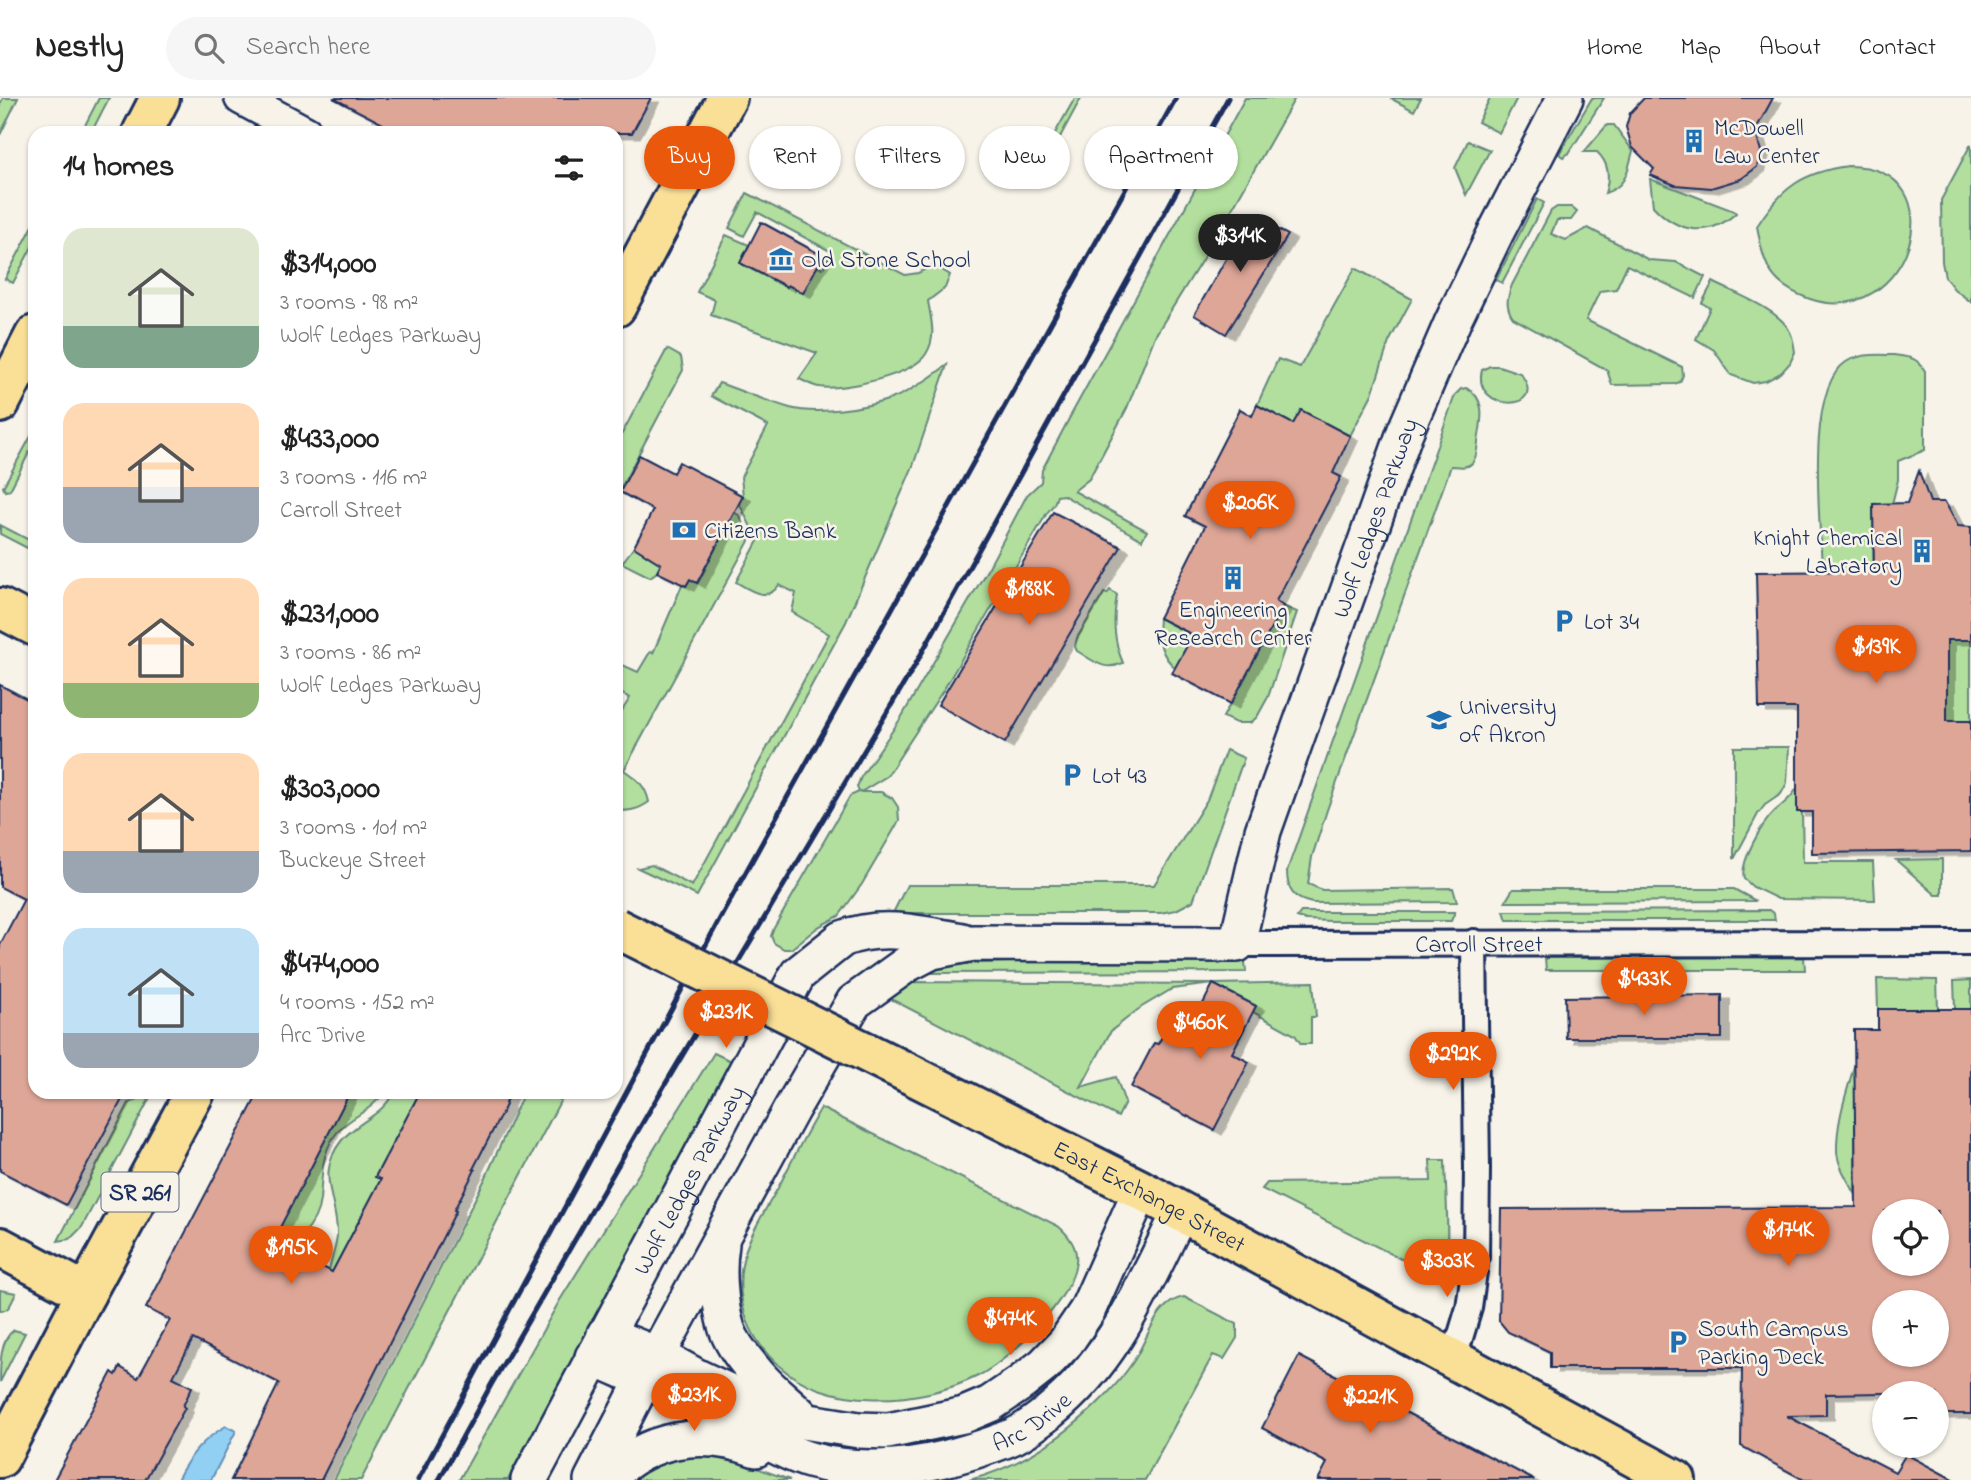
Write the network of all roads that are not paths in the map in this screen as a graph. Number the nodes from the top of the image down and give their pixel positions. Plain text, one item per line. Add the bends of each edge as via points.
1 (160, 98) edge
2 (241, 98) edge
3 (727, 98) edge
4 (1565, 98) edge
5 (146, 126) edge
6 (293, 126) edge
7 (623, 291) edge
8 (28, 349) edge
9 (0, 403) edge
10 (0, 608) edge
11 (28, 622) edge
12 (623, 931) edge
13 (1474, 942) junction
14 (973, 943) junction
15 (1971, 943) edge
16 (1237, 944) junction
17 (191, 1099) edge
18 (1141, 1190) junction
19 (1181, 1211) junction
20 (722, 1240) junction
21 (0, 1247) edge
22 (86, 1293) junction
23 (599, 1346) junction
24 (1453, 1361) junction
25 (650, 1367) junction
26 (807, 1423) junction
27 (0, 1458) edge
28 (814, 1461) junction
29 (529, 1480) edge
30 (592, 1480) edge
31 (607, 1480) edge
32 (1676, 1480) edge

1 - 5 main road
2 - 6 street
3 - 7 main road
4 - 16 main road, Wolf Ledges Parkway via 1453,321 1405,432 1263,831
8 - 9 main road
10 - 11 main road
12 - 18 main road, East Exchange Street, bridge
13 - 15 street, Carroll Street
13 - 16 street, Carroll Street
13 - 24 street via 1476,1257 1469,1308
14 - 16 main road, Wolf Ledges Parkway
14 - 20 main road, Wolf Ledges Parkway via 932,951 854,1002
14 - 23 main road, Wolf Ledges Parkway via 913,932 876,931 842,939 798,974
17 - 22 main road, SR 261
18 - 19 main road, East Exchange Street
18 - 26 main road, Arc Drive via 1087,1311 1066,1342 1021,1383 964,1415 902,1429 859,1430
19 - 24 main road, East Exchange Street
19 - 28 main road, Arc Drive via 1104,1356 1041,1418 1016,1435 916,1465 847,1467
20 - 25 main road, Wolf Ledges Parkway
20 - 26 main road via 719,1256 727,1329 758,1376
21 - 22 main road
22 - 27 main road
23 - 25 main road, Arc Drive
23 - 29 main road, Wolf Ledges Parkway
24 - 32 main road, East Exchange Street
25 - 26 main road, Arc Drive via 697,1377 784,1418
25 - 28 main road, Arc Drive via 690,1399
25 - 30 main road, Wolf Ledges Parkway
28 - 31 main road via 737,1442 684,1438 654,1447 620,1466

